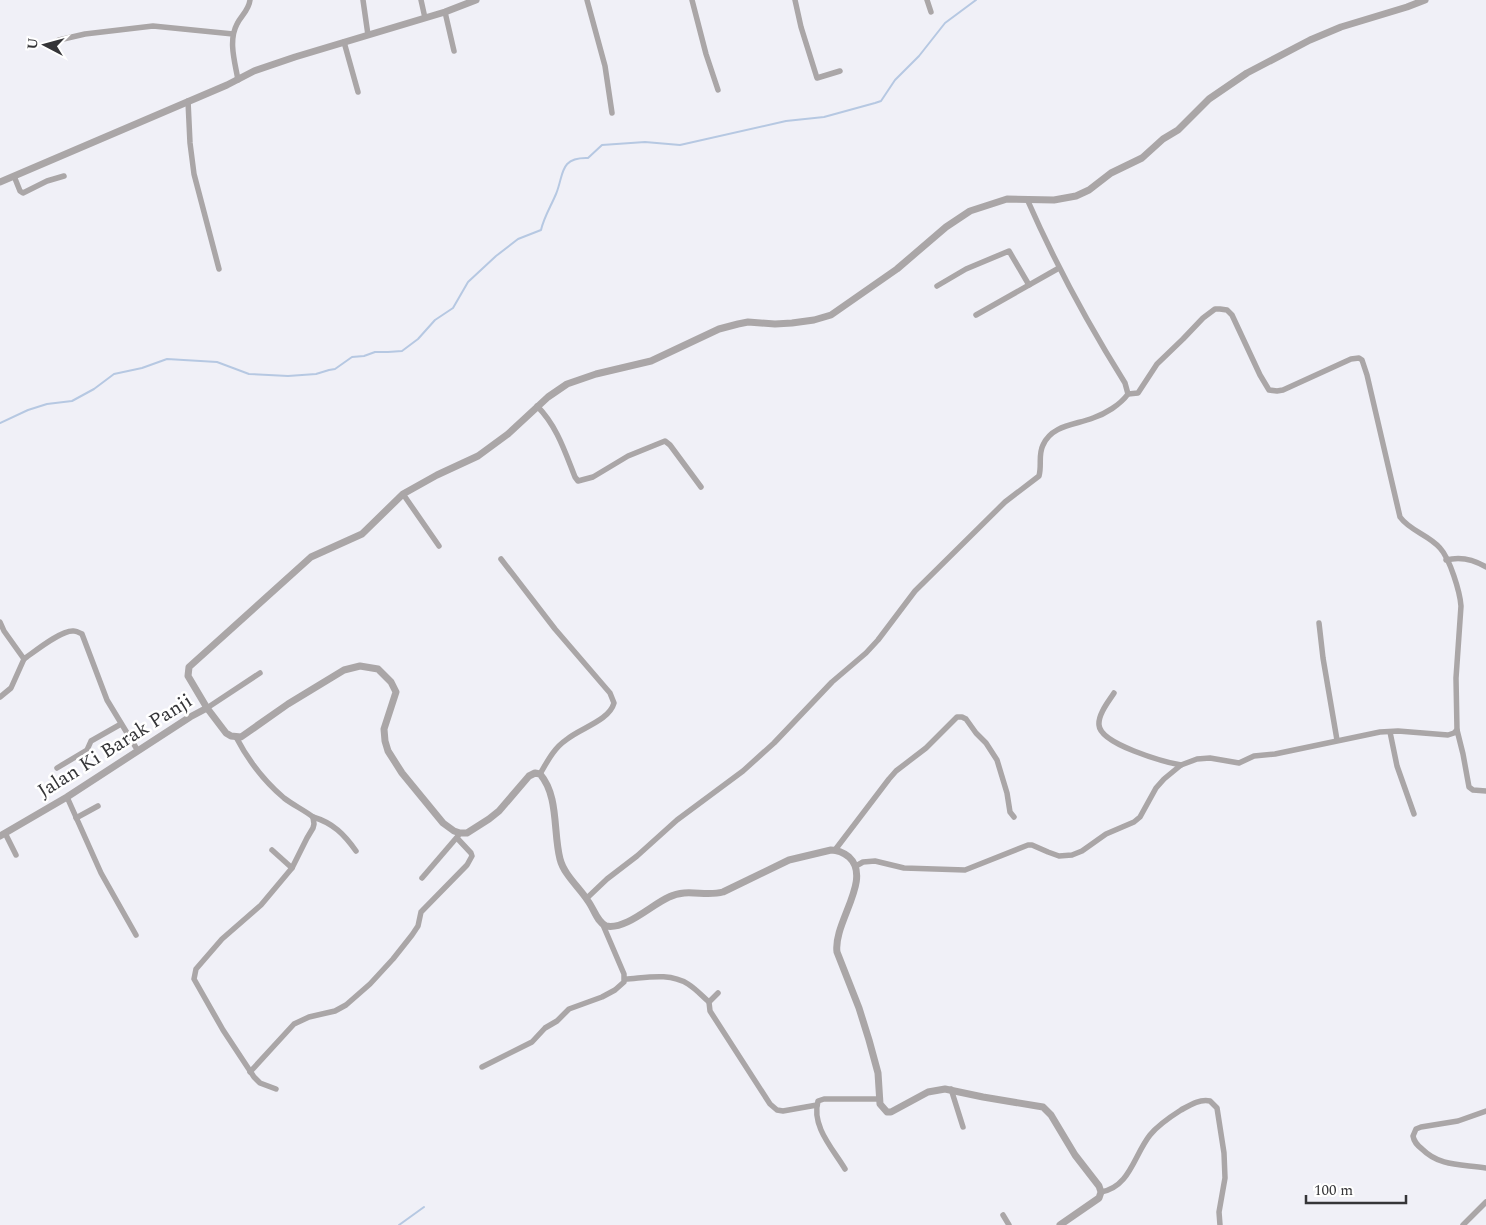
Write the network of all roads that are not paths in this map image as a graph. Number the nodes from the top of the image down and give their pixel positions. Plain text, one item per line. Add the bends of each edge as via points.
1 (250, 0) edge
2 (363, 0) edge
3 (421, 0) edge
4 (476, 0) edge
5 (587, 0) edge
6 (692, 0) edge
7 (795, 0) edge
8 (927, 0) edge
9 (1425, 0) edge
10 (445, 12) junction
11 (931, 12) dead end
12 (425, 18) junction
13 (233, 34) junction
14 (368, 35) junction
15 (59, 40) dead end
16 (344, 42) junction
17 (454, 50) dead end
18 (840, 71) dead end
19 (238, 80) junction
20 (718, 90) dead end
21 (358, 92) dead end
22 (188, 101) junction
23 (612, 113) dead end
24 (14, 176) junction
25 (64, 176) dead end
26 (0, 182) edge
27 (1027, 199) junction
28 (1059, 268) junction
29 (219, 270) dead end
30 (1030, 285) junction
31 (936, 286) dead end
32 (976, 315) dead end
33 (1128, 394) junction
34 (537, 406) junction
35 (701, 487) dead end
36 (403, 494) junction
37 (439, 546) dead end
38 (501, 559) dead end
39 (1446, 560) junction
40 (1486, 567) edge
41 (0, 622) edge
42 (1319, 623) dead end
43 (24, 659) junction
44 (260, 673) dead end
45 (1114, 693) dead end
46 (0, 697) edge
47 (208, 708) junction
48 (121, 724) junction
49 (1457, 730) junction
50 (1390, 732) junction
51 (236, 737) junction
52 (1338, 740) junction
53 (138, 751) junction
54 (1181, 766) junction
55 (57, 768) dead end
56 (540, 774) junction
57 (1486, 792) edge
58 (67, 797) junction
59 (98, 806) dead end
60 (1414, 814) dead end
61 (1014, 817) dead end
62 (76, 818) junction
63 (313, 818) junction
64 (3, 834) edge
65 (458, 836) junction
66 (272, 850) dead end
67 (835, 850) junction
68 (356, 851) dead end
69 (16, 854) dead end
70 (856, 866) junction
71 (292, 868) junction
72 (422, 878) dead end
73 (586, 898) junction
74 (603, 925) junction
75 (136, 935) dead end
76 (625, 979) junction
77 (718, 993) dead end
78 (709, 1002) junction
79 (482, 1067) dead end
80 (250, 1072) junction
81 (276, 1089) dead end
82 (951, 1089) junction
83 (880, 1099) junction
84 (817, 1105) junction
85 (1486, 1111) edge
86 (962, 1128) dead end
87 (1486, 1168) edge
88 (845, 1169) dead end
89 (1101, 1192) junction
90 (1486, 1202) edge
91 (1003, 1215) dead end
92 (1009, 1225) edge
93 (1060, 1225) edge
94 (1220, 1225) edge
95 (1463, 1225) edge

1 - 13 street
2 - 14 street
3 - 12 street
4 - 10 street
5 - 23 street via 605,66
6 - 20 street
7 - 18 street via 817,78
8 - 11 street
9 - 27 street, Jalan Ki Barak Panji via 1341,27 1247,73 1209,99 1178,130 1146,155 1111,173 1089,190 1054,200
10 - 12 street
10 - 17 street
12 - 14 street
13 - 15 street via 153,26
13 - 19 street
14 - 16 street
16 - 19 street via 254,71
16 - 21 street
19 - 22 street
22 - 24 street
22 - 29 street via 194,174
24 - 25 street via 23,192
24 - 26 street
27 - 28 street
27 - 34 street, Jalan Ki Barak Panji via 997,201 958,218 898,269 831,315 792,323 748,322 719,329 651,361 567,384
28 - 30 street
28 - 33 street via 1125,382
30 - 31 street via 1009,252 966,269
30 - 32 street
33 - 39 street via 1142,390 1157,364 1215,309 1223,309 1232,315 1269,390 1282,390 1359,358 1364,363 1400,517 1440,548
33 - 73 street via 1106,413 1062,427 1048,437 1040,454 1039,476 1005,502 915,591 866,653 832,682 743,771 677,820
34 - 35 street via 554,427 578,481 593,477 628,456 664,441
34 - 36 street, Jalan Ki Barak Panji via 508,434 478,456
36 - 37 street
36 - 47 street, Jalan Ki Barak Panji via 362,534 311,557 189,667 188,676
38 - 56 street via 554,629 610,693 614,703 603,718 564,740
39 - 40 street via 1470,559
39 - 49 street via 1456,580 1461,606 1456,678
41 - 43 street
42 - 52 street
43 - 46 street via 11,688
43 - 48 street via 59,635 76,630 82,634 102,689
44 - 47 street
45 - 54 street via 1100,719 1102,732 1130,750
47 - 51 street via 226,733
47 - 53 street, Jalan Ki Barak Panji
48 - 53 street
48 - 55 street via 91,741 87,750
49 - 50 street via 1448,734
49 - 57 street via 1469,787
50 - 52 street
50 - 60 street via 1397,766
51 - 63 street via 246,757 271,785
51 - 65 street via 245,736 288,704 344,670 360,666 378,669 396,692 384,729 388,751 443,823
52 - 54 street via 1254,756 1238,763 1202,758
53 - 58 street, Jalan Ki Barak Panji
54 - 70 street via 1156,788 1137,820 1072,855 1053,854 1032,844 966,870 904,868 875,861
56 - 65 street via 529,776 489,819
56 - 73 street via 547,784 555,816 560,860
58 - 62 street
58 - 64 street, Jalan Ki Barak Panji
59 - 62 street
61 - 67 street via 1010,812 1002,774 990,748 966,719 958,716 926,748 888,778
62 - 75 street via 101,873
63 - 68 street via 334,826
63 - 71 street via 313,828
64 - 69 street
65 - 72 street
65 - 80 street via 471,853 470,860 421,912 415,930 394,959 346,1005 294,1024
66 - 71 street
67 - 70 street via 847,855
67 - 74 street via 789,860 724,892 674,894 624,923
70 - 83 street via 856,885 836,947 864,1022 878,1073
71 - 80 street via 260,905 222,939 194,975 211,1010
73 - 74 street
74 - 76 street
76 - 78 street via 656,976 680,980
76 - 79 street via 602,997 569,1009 532,1042
77 - 78 street
78 - 84 street via 710,1011 774,1108 783,1111
80 - 81 street via 260,1083
82 - 83 street via 928,1092 891,1112 884,1110
82 - 86 street
82 - 89 street via 973,1096 1043,1107
83 - 84 street via 821,1099
84 - 88 street via 816,1115 822,1133
85 - 87 street via 1458,1121 1420,1127 1413,1136 1427,1154 1440,1162
89 - 93 street via 1099,1198
89 - 94 street via 1118,1186 1125,1179 1156,1128 1194,1103 1210,1101 1217,1108 1224,1153
90 - 95 street
91 - 92 street

